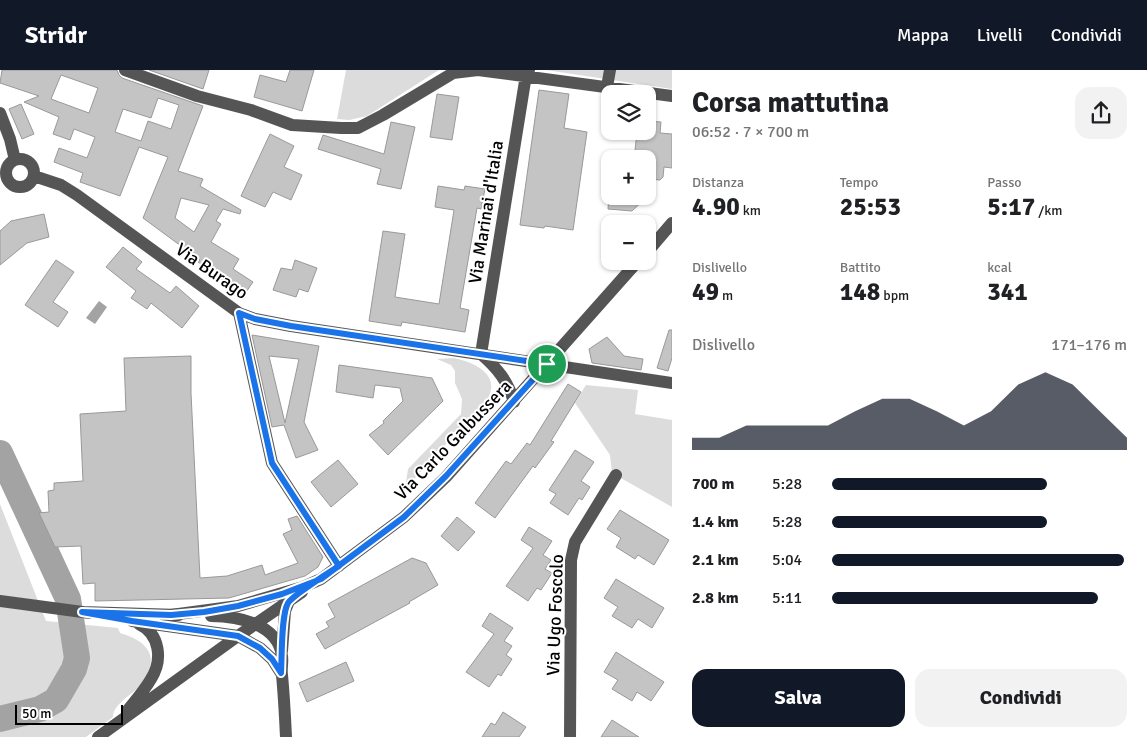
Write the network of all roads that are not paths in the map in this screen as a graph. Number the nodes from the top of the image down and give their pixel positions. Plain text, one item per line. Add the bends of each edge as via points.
1 (125, 70) edge
2 (610, 70) edge
3 (453, 72) edge
4 (527, 73) edge
5 (608, 85) edge
6 (601, 87) edge
7 (656, 94) edge
8 (672, 96) edge
9 (0, 113) edge
10 (15, 160) junction
11 (34, 176) junction
12 (4, 182) edge
13 (672, 223) edge
14 (656, 242) edge
15 (630, 270) edge
16 (239, 313) junction
17 (481, 354) junction
18 (547, 364) junction
19 (672, 383) edge
20 (514, 402) junction
21 (616, 475) dead end
22 (339, 566) junction
23 (321, 579) junction
24 (0, 601) edge
25 (289, 601) junction
26 (82, 612) junction
27 (171, 615) junction
28 (132, 621) junction
29 (256, 624) junction
30 (238, 636) junction
31 (282, 656) junction
32 (281, 673) junction
33 (118, 723) junction
34 (98, 737) edge
35 (286, 737) edge
36 (570, 737) edge

1 - 3 street via 292,125 341,128 358,128
2 - 5 street
3 - 4 street
4 - 6 street
4 - 17 street, Via Marinai d'Italia
7 - 8 street
9 - 10 street
10 - 11 street via 29,162
10 - 12 street via 7,168
11 - 12 street via 30,184 22,188
11 - 16 street, Via Burago via 61,185 77,195
13 - 14 street
15 - 18 street, Via Carlo Galbussera
16 - 17 street, Via Burago via 291,326
16 - 22 street via 272,463
17 - 18 street, Via Burago
17 - 20 street via 502,375
18 - 19 street, Via Burago
18 - 20 street, Via Carlo Galbussera
20 - 22 street, Via Carlo Galbussera via 404,517
21 - 36 street, Via Ugo Foscolo via 575,542 571,560
22 - 23 street, Via Carlo Galbussera
23 - 25 street
23 - 27 street, Via Carlo Galbussera via 238,606
24 - 26 street, Via Carlo Galbussera
25 - 29 street
25 - 31 street via 285,611
26 - 27 street, Via Carlo Galbussera
26 - 28 street, Via Carlo Galbussera
27 - 29 street, Via Carlo Galbussera via 234,617
28 - 30 street, Via Carlo Galbussera
28 - 33 street, Via Carlo Galbussera via 153,634 157,661 152,678
29 - 30 street
29 - 31 street via 274,637
30 - 32 street via 260,648
30 - 33 street
31 - 32 street
32 - 35 street
33 - 34 street

